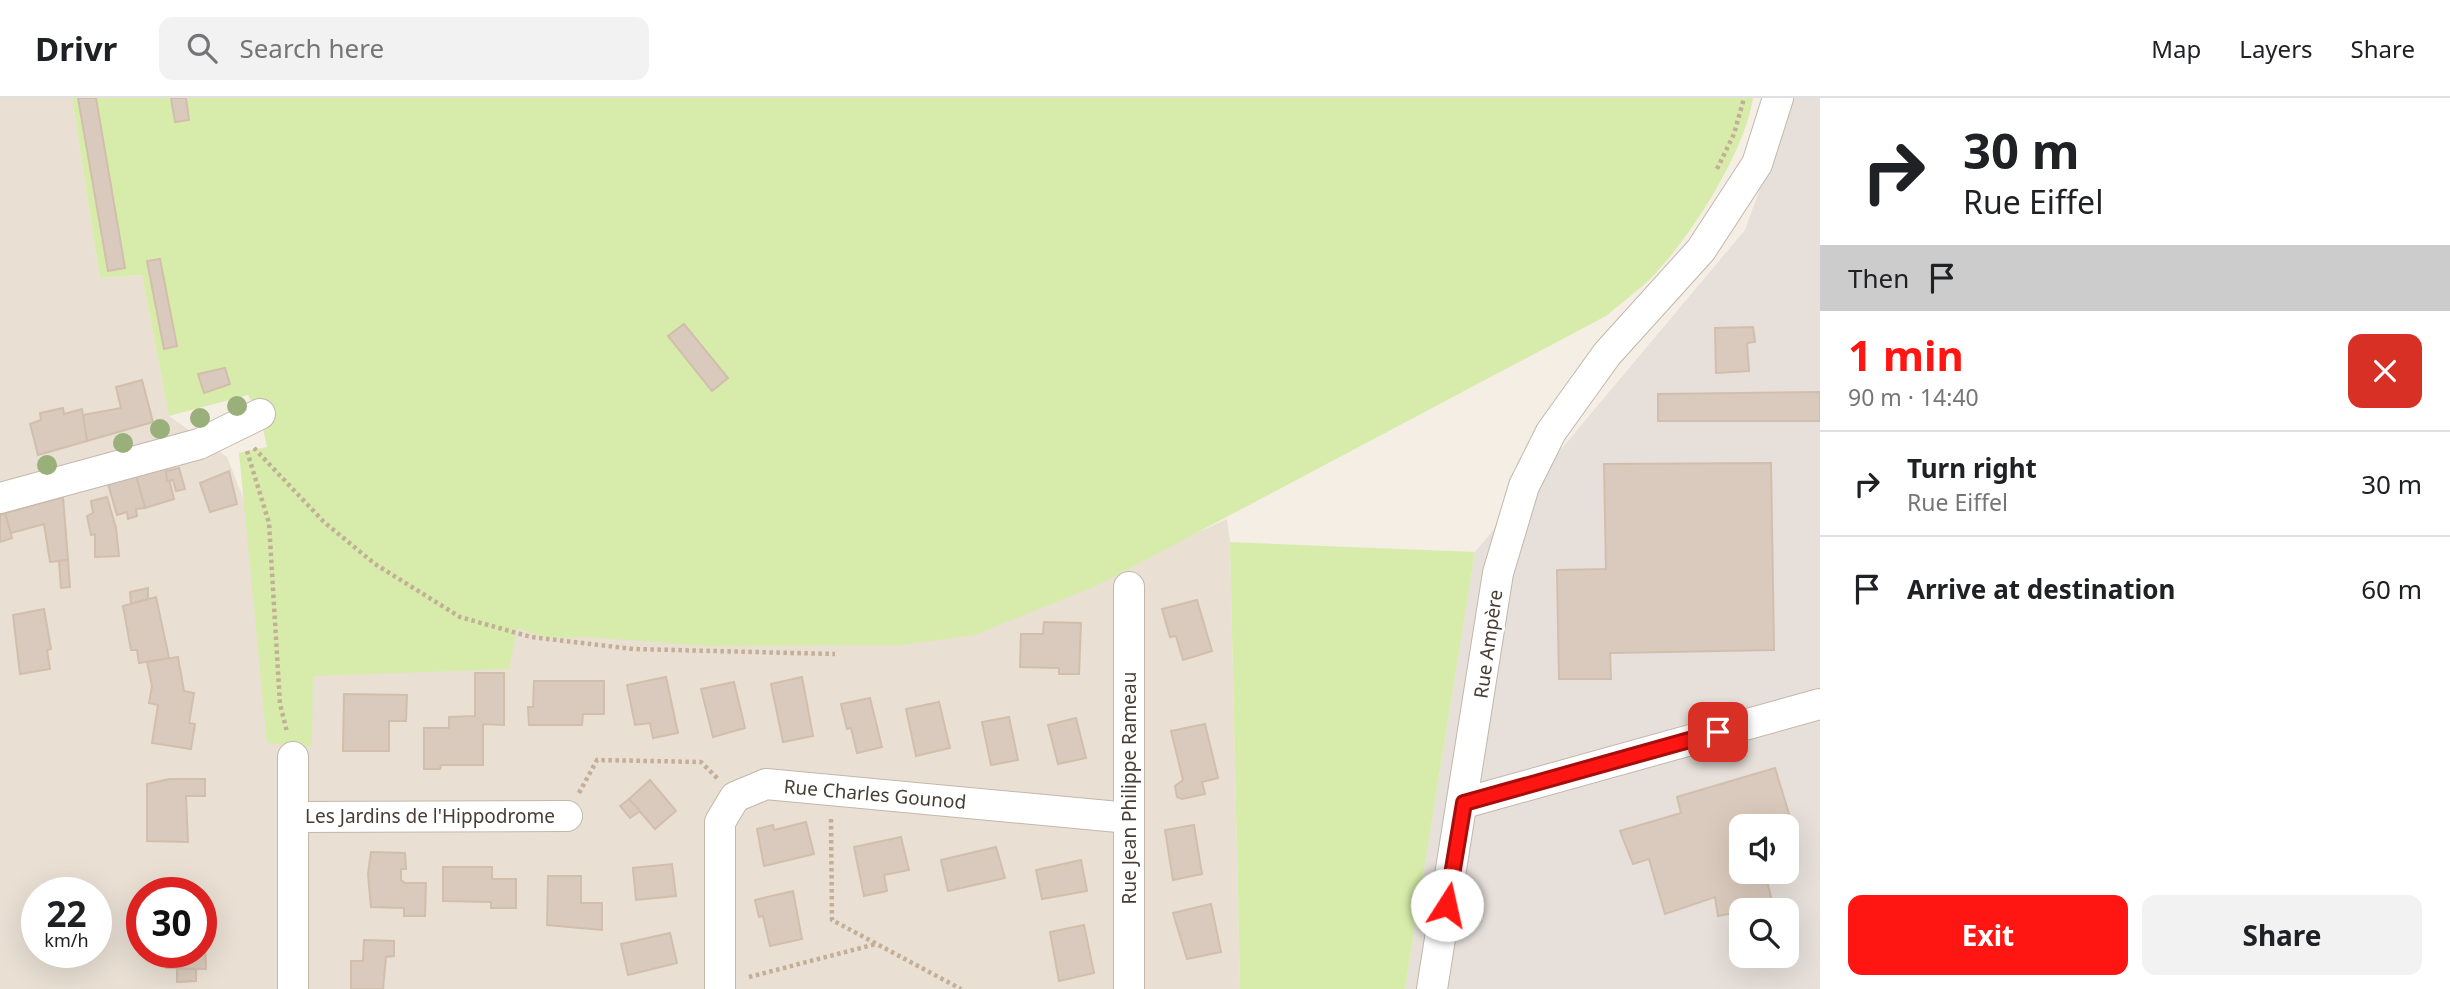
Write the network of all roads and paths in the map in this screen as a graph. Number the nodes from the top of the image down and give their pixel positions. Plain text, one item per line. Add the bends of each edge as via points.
1 (1744, 98) edge
2 (1778, 98) edge
3 (1713, 177) dead end
4 (247, 425) junction
5 (0, 498) edge
6 (1129, 587) dead end
7 (835, 654) dead end
8 (1820, 704) edge
9 (293, 757) joint
10 (831, 790) junction
11 (735, 797) junction
12 (1464, 803) junction
13 (568, 816) joint
14 (293, 817) junction
15 (1129, 818) junction
16 (877, 944) junction
17 (720, 987) edge
18 (293, 989) edge
19 (961, 989) edge
20 (1129, 989) edge
21 (1433, 989) edge

1 - 3 path via 1734,134
2 - 12 street, Rue Ampère via 1757,163 1702,250 1607,355 1551,432 1524,486 1498,573
4 - 5 street via 199,444
4 - 7 path via 290,488 354,547 460,617 531,637 633,649
4 - 9 path via 269,523 280,704
6 - 15 street, Rue Jean Philippe Rameau
8 - 12 street
9 - 14 street, Les Jardins de l'Hippodrome
10 - 11 street, Rue Charles Gounod via 766,784
10 - 15 street, Rue Charles Gounod
10 - 16 path via 832,920
11 - 13 path via 701,762 597,760
11 - 17 street via 720,822
12 - 21 street, Rue Ampère
13 - 14 street, Les Jardins de l'Hippodrome
14 - 18 street, Les Jardins de l'Hippodrome
15 - 20 street, Rue Jean Philippe Rameau
16 - 17 path
16 - 19 path

